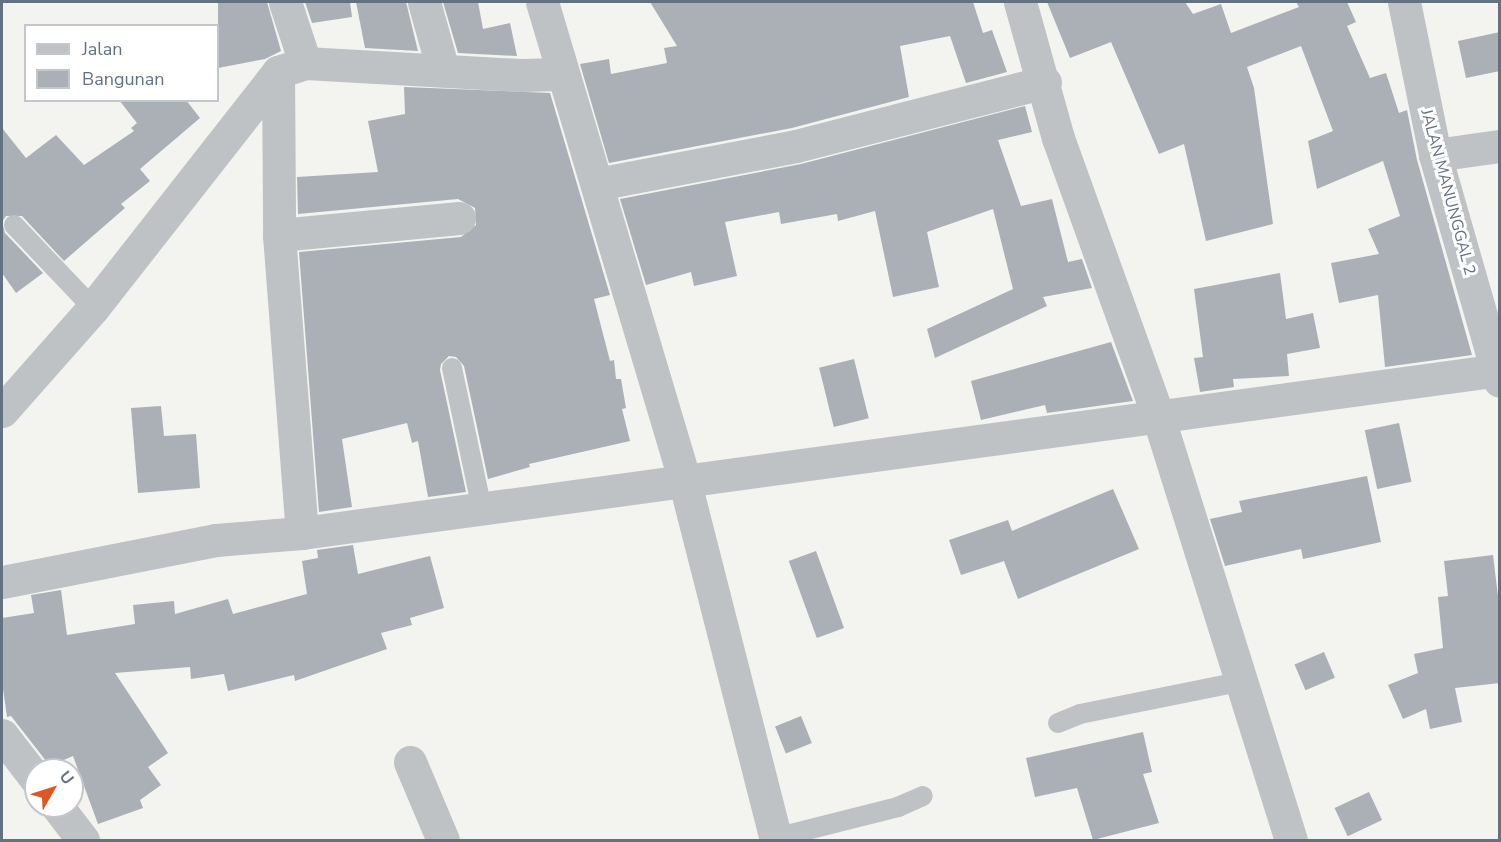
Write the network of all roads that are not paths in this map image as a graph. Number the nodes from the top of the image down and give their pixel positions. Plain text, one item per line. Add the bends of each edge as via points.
1 (285, 2) edge
2 (424, 2) edge
3 (542, 2) edge
4 (1020, 2) edge
5 (1404, 2) edge
6 (291, 67) junction
7 (443, 70) junction
8 (563, 74) junction
9 (1045, 82) junction
10 (1500, 146) edge
11 (1435, 155) junction
12 (597, 184) junction
13 (459, 218) dead end
14 (14, 225) dead end
15 (279, 235) junction
16 (93, 308) junction
17 (452, 368) dead end
18 (1499, 374) edge
19 (2, 411) edge
20 (1159, 419) junction
21 (684, 479) junction
22 (482, 509) junction
23 (302, 533) junction
24 (2, 582) edge
25 (1239, 682) junction
26 (1058, 723) dead end
27 (2, 735) edge
28 (410, 762) dead end
29 (24, 763) edge
30 (923, 796) dead end
31 (66, 818) edge
32 (776, 839) edge
33 (83, 840) edge
34 (443, 840) edge
35 (1291, 840) edge

1 - 6 street
2 - 7 street
3 - 8 street
4 - 9 street
5 - 11 street, JALAN MANUNGGAL 2
6 - 7 street
6 - 15 street
6 - 16 street
7 - 8 street
8 - 12 street
9 - 12 street via 796,146
9 - 20 street via 1058,138
10 - 11 street
11 - 18 street, JALAN MANUNGGAL 2
12 - 21 street
13 - 15 street
14 - 16 lane
15 - 23 street
16 - 19 street
17 - 22 lane
18 - 20 street
20 - 21 street
20 - 25 street
21 - 22 street
21 - 32 street
22 - 23 street
23 - 24 street via 216,540
25 - 26 lane via 1080,714
25 - 35 street
27 - 29 street
28 - 34 street
30 - 32 lane via 898,807
31 - 33 street

